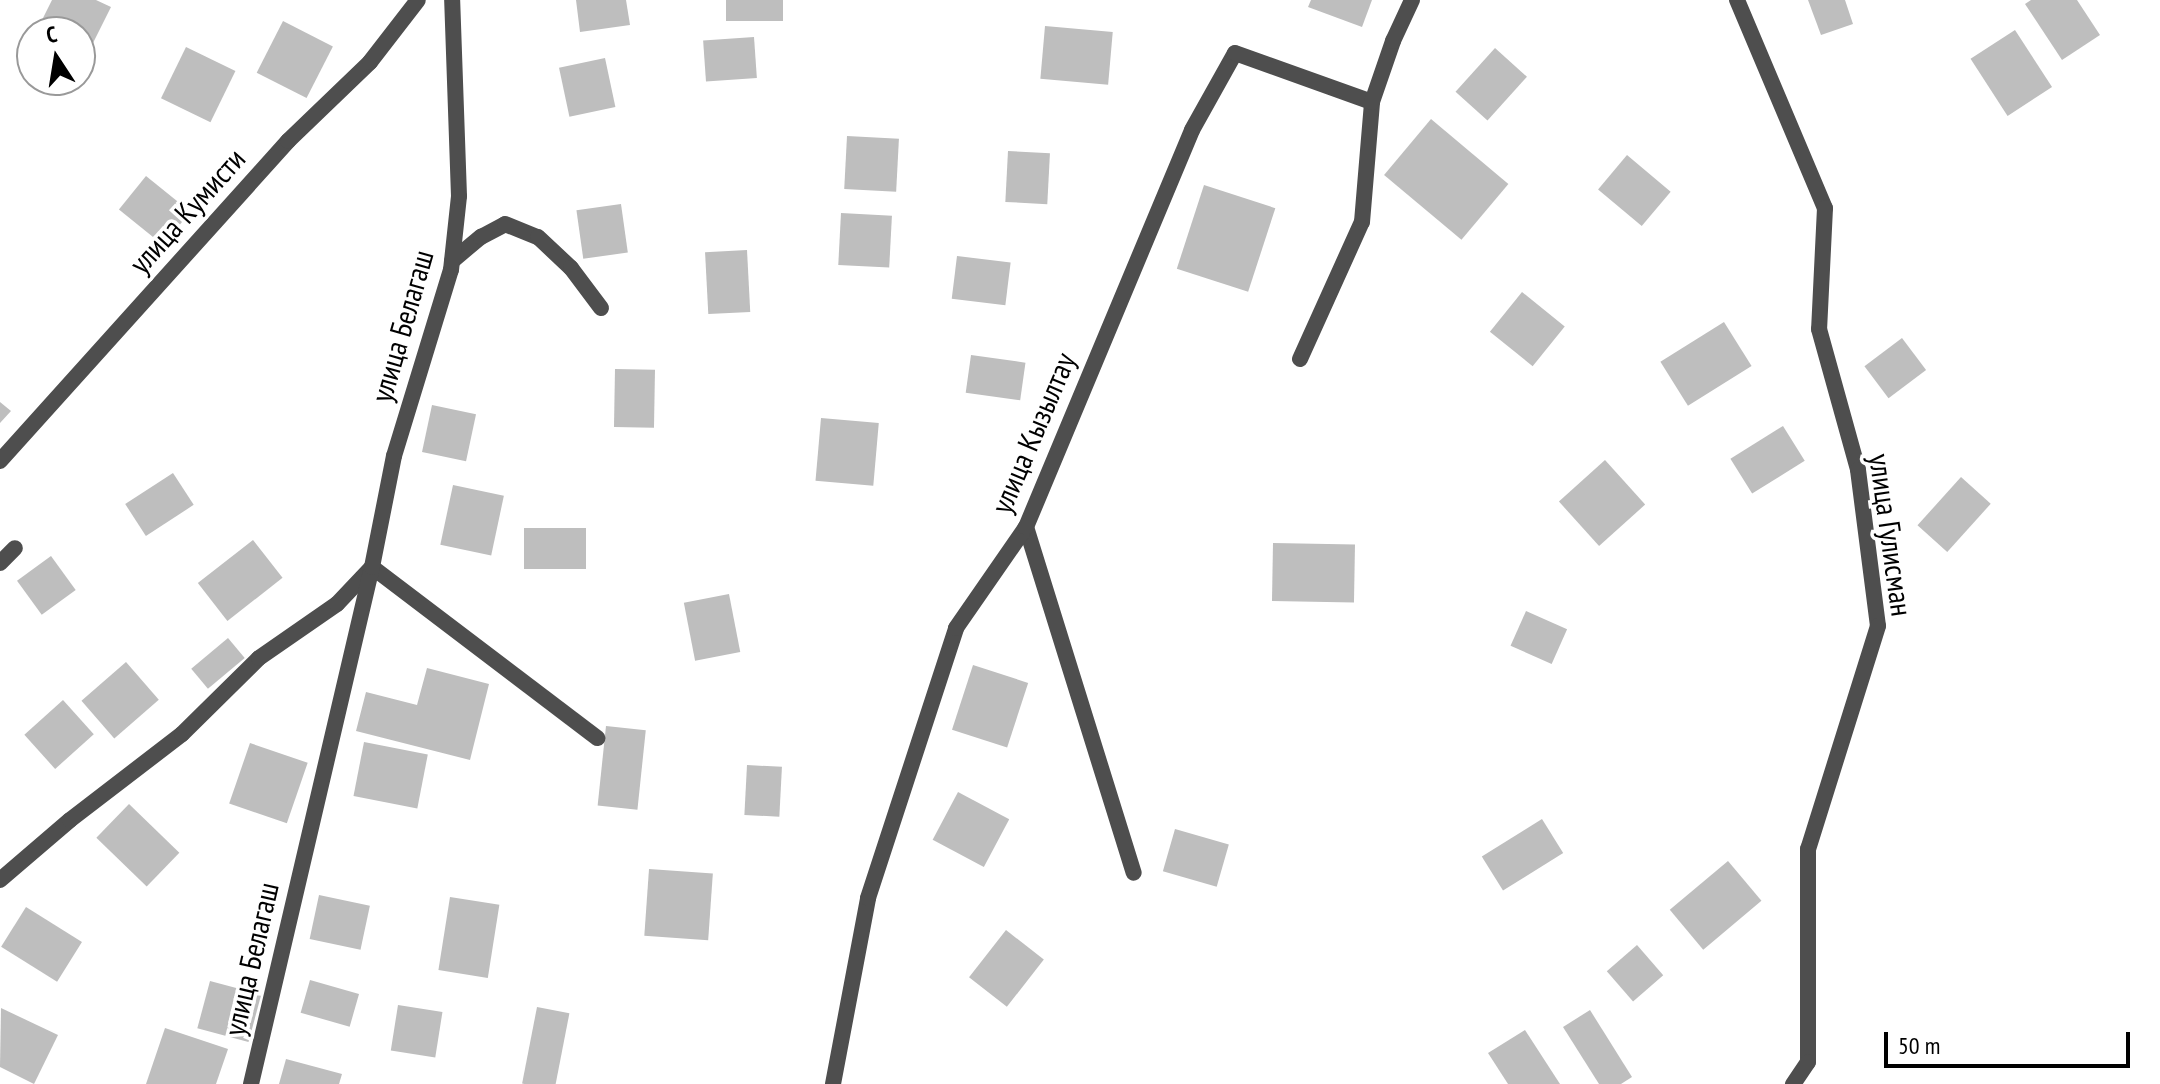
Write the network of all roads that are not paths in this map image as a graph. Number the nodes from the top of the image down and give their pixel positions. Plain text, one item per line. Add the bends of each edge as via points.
1 (418, 0) edge
2 (452, 0) edge
3 (1412, 0) edge
4 (1737, 0) edge
5 (1372, 102) junction
6 (452, 261) junction
7 (601, 308) dead end
8 (1300, 359) dead end
9 (0, 461) edge
10 (1026, 527) junction
11 (15, 548) dead end
12 (0, 563) edge
13 (372, 567) junction
14 (597, 738) dead end
15 (1134, 873) dead end
16 (0, 880) edge
17 (251, 1084) edge
18 (833, 1084) edge
19 (1793, 1084) edge

1 - 9 street, улица Кумисти via 370,62 288,141
2 - 6 street, улица Белагаш via 459,196
3 - 5 street
4 - 19 street, улица Гулисман via 1825,208 1819,329 1858,470 1878,626 1808,849 1808,1062
5 - 8 street via 1362,222
5 - 10 street, улица Кызылтау via 1235,53 1192,130
6 - 7 street via 505,224 538,237 571,268
6 - 13 street, улица Белагаш via 394,456
10 - 15 street
10 - 18 street, улица Кызылтау via 956,628 868,898
11 - 12 street
13 - 14 street
13 - 16 street via 337,604 259,658 182,734
13 - 17 street, улица Белагаш

